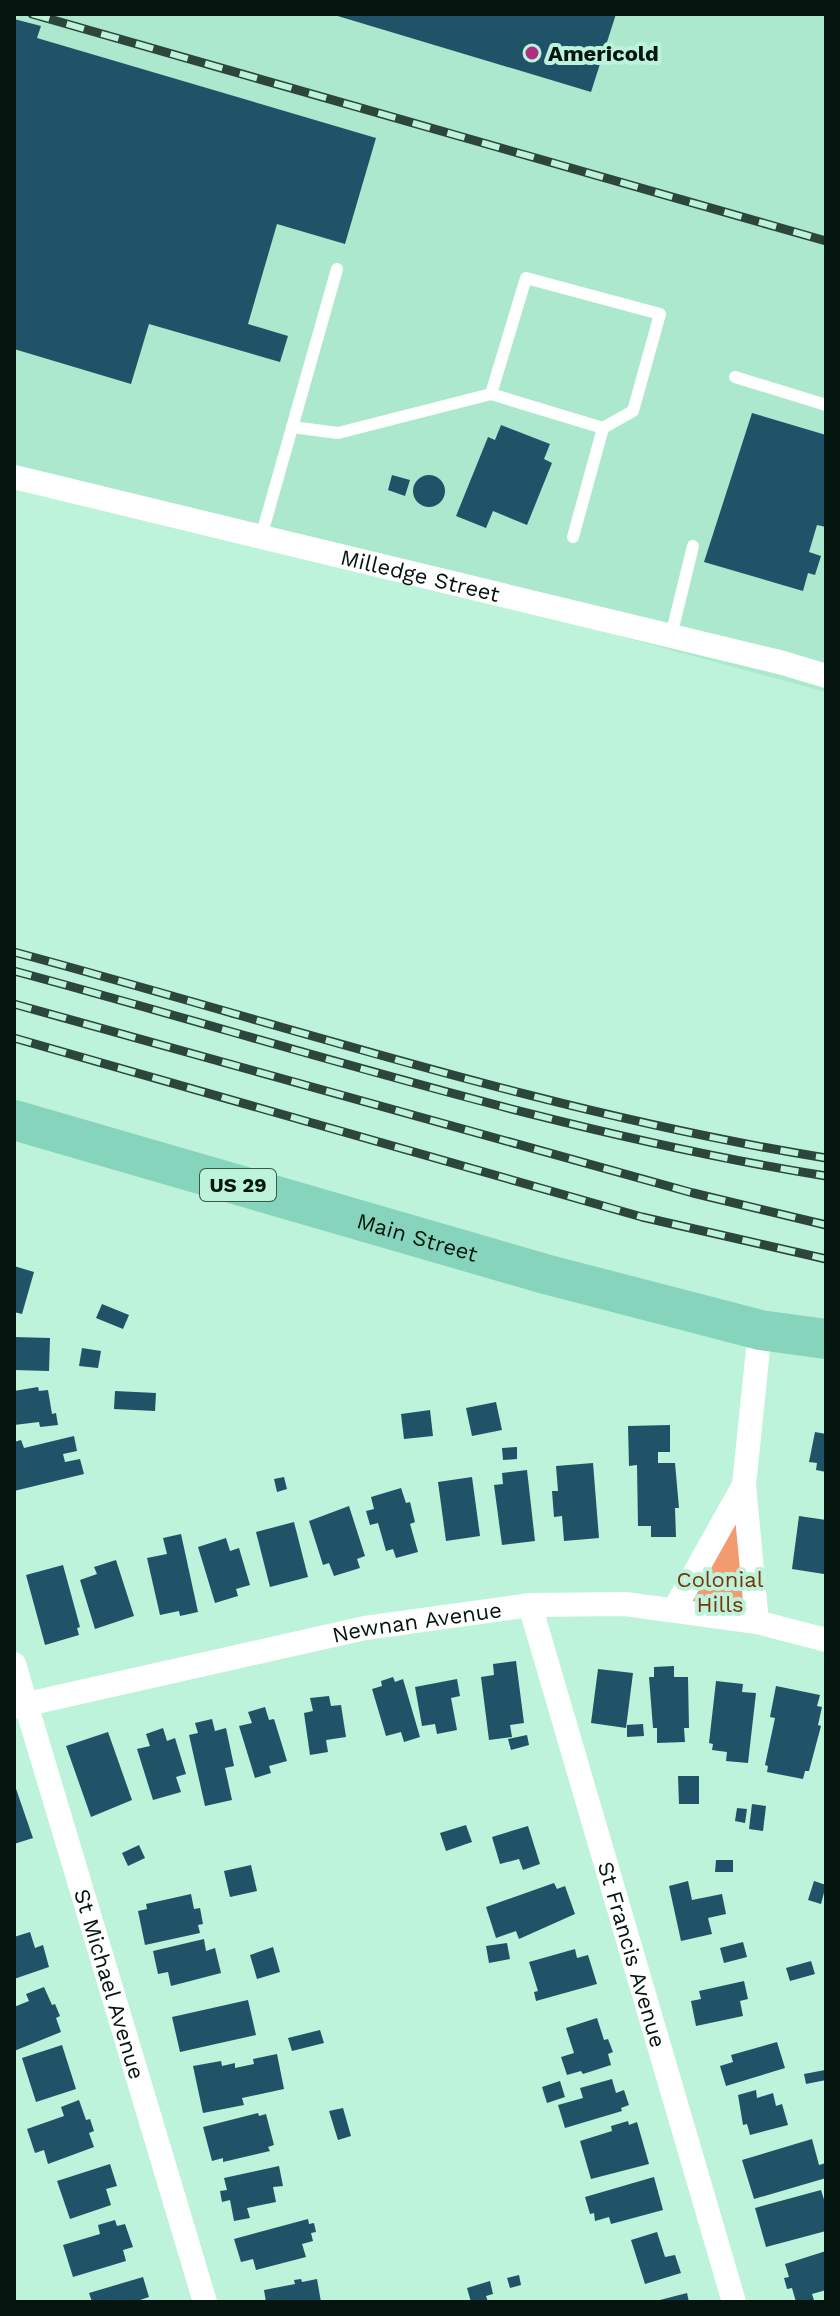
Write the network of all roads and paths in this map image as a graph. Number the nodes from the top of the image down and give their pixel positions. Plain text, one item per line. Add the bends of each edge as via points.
1 (337, 269) dead end
2 (735, 377) dead end
3 (491, 394) junction
4 (826, 405) edge
5 (292, 427) junction
6 (603, 428) junction
7 (14, 477) edge
8 (261, 537) junction
9 (573, 537) dead end
10 (693, 546) dead end
11 (671, 636) junction
12 (826, 676) edge
13 (14, 1120) edge
14 (760, 1330) junction
15 (826, 1339) edge
16 (744, 1485) junction
17 (530, 1605) junction
18 (674, 1610) junction
19 (757, 1622) junction
20 (826, 1640) edge
21 (14, 1664) edge
22 (20, 1706) edge
23 (205, 2302) edge
24 (734, 2302) edge

1 - 5 lane
2 - 4 lane
3 - 5 lane via 338,433
3 - 6 lane
3 - 6 lane via 526,278 660,314 633,411
5 - 8 lane
6 - 9 lane
7 - 8 street, Milledge Street
8 - 11 street, Milledge Street
10 - 11 lane
11 - 12 street, Milledge Street
13 - 14 main road, Main Street / US 29 via 545,1274
14 - 15 main road, Main Street / US 29
14 - 16 street
16 - 18 street
16 - 19 street
17 - 18 street, Newnan Avenue via 625,1604
17 - 22 street, Newnan Avenue via 365,1628
17 - 24 street, St Francis Avenue
18 - 19 street, Newnan Avenue
19 - 20 street, Newnan Avenue
21 - 22 street, St Michael Avenue
22 - 23 street, St Michael Avenue

